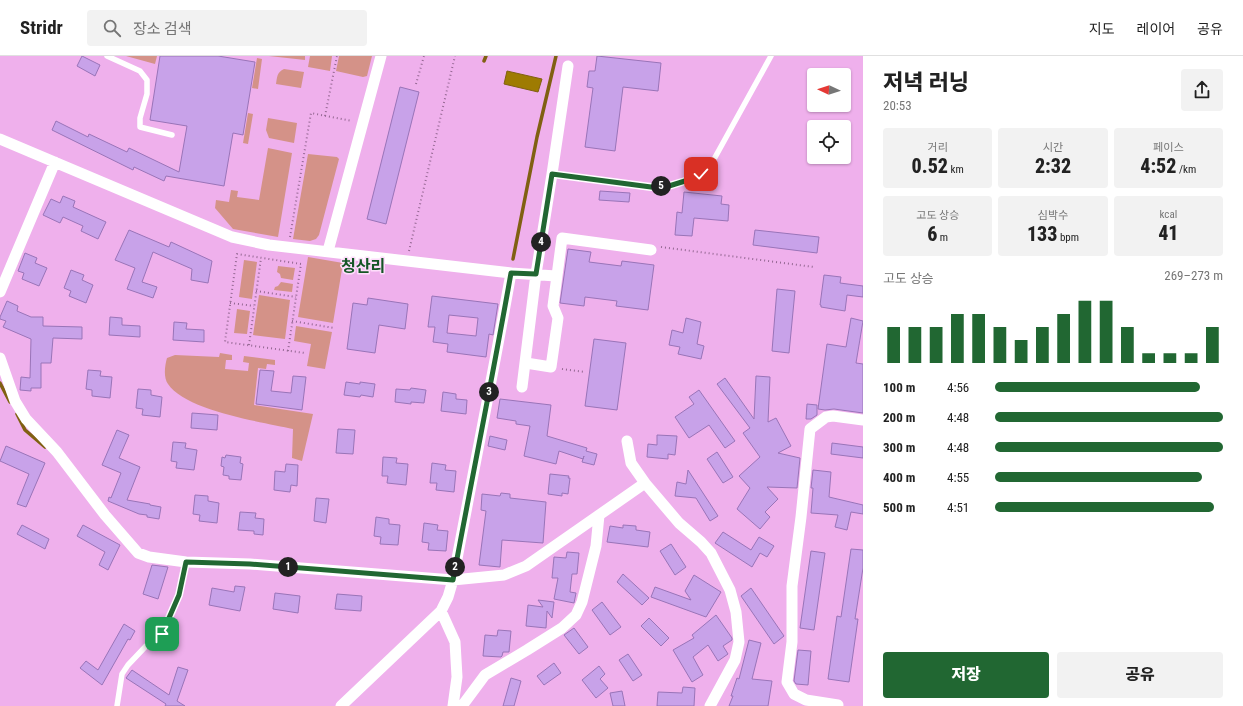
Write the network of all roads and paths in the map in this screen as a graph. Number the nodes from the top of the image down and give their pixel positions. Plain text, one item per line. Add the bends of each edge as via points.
1 (107, 56) edge
2 (337, 56) edge
3 (381, 56) edge
4 (424, 56) edge
5 (455, 56) edge
6 (771, 56) edge
7 (568, 66) dead end
8 (416, 84) dead end
9 (325, 116) junction
10 (363, 123) junction
11 (172, 135) dead end
12 (0, 139) edge
13 (55, 162) junction
14 (552, 174) junction
15 (288, 247) junction
16 (651, 250) joint
17 (328, 251) junction
18 (261, 258) junction
19 (407, 260) junction
20 (814, 267) dead end
21 (511, 273) junction
22 (536, 274) junction
23 (556, 276) junction
24 (1, 285) edge
25 (256, 291) junction
26 (296, 297) junction
27 (230, 303) junction
28 (254, 306) junction
29 (292, 321) junction
30 (334, 328) dead end
31 (249, 345) junction
32 (288, 351) junction
33 (305, 354) dead end
34 (0, 358) edge
35 (526, 364) junction
36 (551, 367) junction
37 (585, 372) dead end
38 (522, 387) dead end
39 (863, 420) edge
40 (627, 441) dead end
41 (644, 483) junction
42 (599, 515) junction
43 (186, 562) junction
44 (453, 580) junction
45 (442, 611) junction
46 (838, 705) edge
47 (117, 706) edge
48 (341, 706) edge
49 (453, 706) edge
50 (462, 706) edge
51 (710, 706) edge

1 - 11 lane via 140,71 147,80 147,94 140,127
2 - 9 path
3 - 10 street
4 - 8 path
5 - 19 path
6 - 14 lane via 713,161 701,174 669,186 651,187
7 - 14 street
9 - 10 path
9 - 15 path via 311,113
10 - 17 street
12 - 13 street
13 - 15 street via 232,237
13 - 24 street
14 - 22 street
15 - 17 street
16 - 20 path via 662,246
16 - 23 street via 562,238
17 - 19 street
18 - 25 path
18 - 26 path via 301,264
18 - 27 path via 237,254
19 - 21 street
21 - 22 street
21 - 44 street
22 - 23 street
22 - 35 street
23 - 36 street via 553,306 558,318
25 - 26 path
25 - 28 path
26 - 29 path
27 - 28 path
27 - 31 path via 225,342
28 - 31 path
29 - 30 path
29 - 32 path
31 - 32 path
32 - 33 path
34 - 43 street via 15,401 26,419 58,452 105,515 138,553
35 - 36 street
35 - 38 street
36 - 37 path
39 - 46 street via 826,417 810,429 792,586 792,642 787,682 794,694 806,700
40 - 41 street via 631,463
41 - 42 street
41 - 51 street via 679,523 711,553 730,590 736,612 739,642 735,660
42 - 44 street via 526,566 504,575
42 - 50 street via 594,553 582,602 576,615 562,628 485,675
43 - 44 street via 250,564
43 - 47 lane via 179,595 162,634 146,646 122,674
44 - 45 street
45 - 48 street
45 - 49 street via 455,642 457,677

